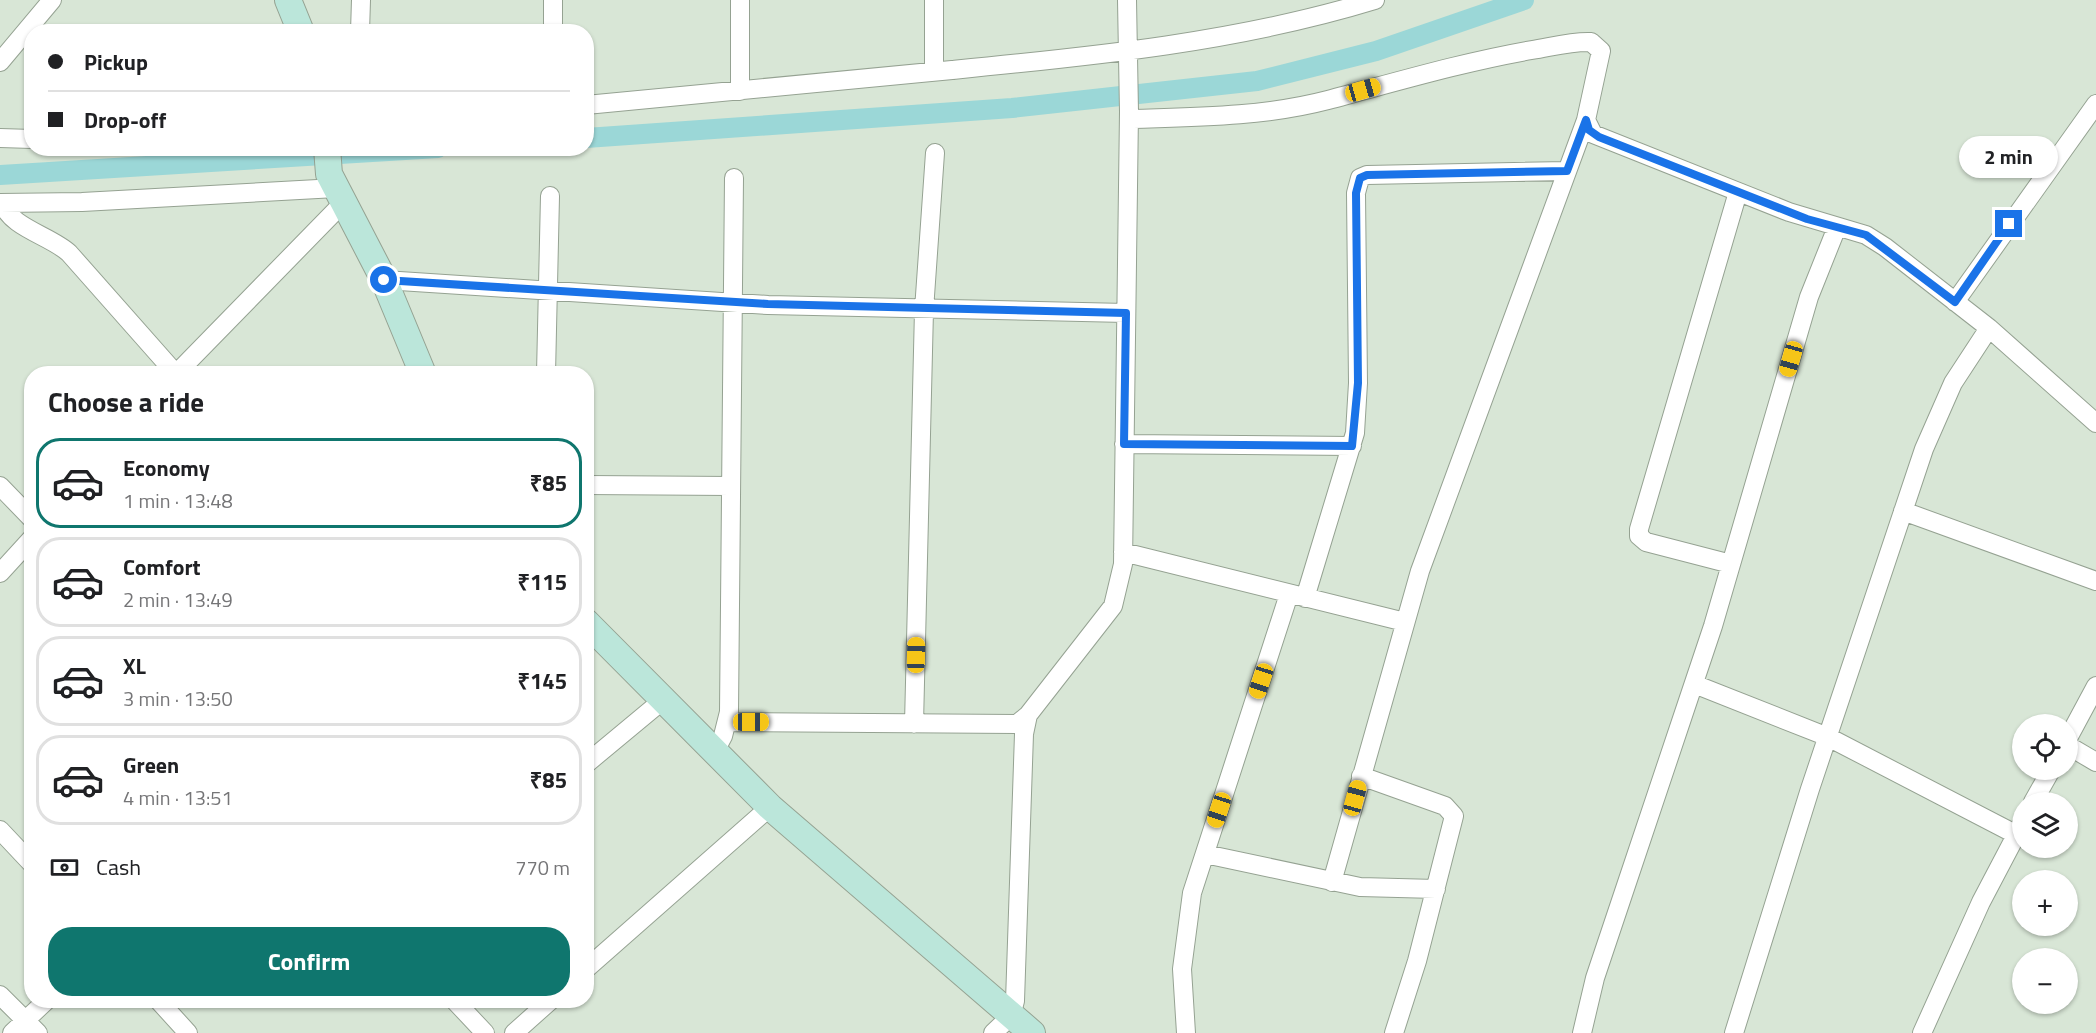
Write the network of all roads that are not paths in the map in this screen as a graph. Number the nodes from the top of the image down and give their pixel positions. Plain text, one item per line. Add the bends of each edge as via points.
1 (52, 0) edge
2 (288, 0) edge
3 (361, 0) edge
4 (553, 0) edge
5 (740, 0) edge
6 (934, 0) edge
7 (1127, 0) edge
8 (1370, 1) edge
9 (32, 24) edge
10 (298, 24) edge
11 (360, 24) edge
12 (553, 24) edge
13 (24, 33) edge
14 (1126, 54) junction
15 (0, 62) edge
16 (934, 72) junction
17 (740, 91) junction
18 (594, 104) edge
19 (2096, 104) edge
20 (1129, 115) junction
21 (1586, 120) junction
22 (0, 138) edge
23 (24, 139) edge
24 (935, 153) dead end
25 (329, 156) edge
26 (1567, 171) junction
27 (734, 178) dead end
28 (336, 188) junction
29 (1738, 192) junction
30 (550, 196) dead end
31 (2, 203) edge
32 (1837, 227) junction
33 (384, 280) junction
34 (549, 290) junction
35 (733, 302) junction
36 (1955, 302) junction
37 (924, 310) junction
38 (1126, 313) junction
39 (1989, 328) junction
40 (169, 366) edge
41 (183, 366) edge
42 (420, 366) edge
43 (546, 366) edge
44 (2096, 423) edge
45 (1124, 444) junction
46 (1352, 446) junction
47 (594, 485) edge
48 (0, 486) edge
49 (731, 486) junction
50 (24, 511) edge
51 (1903, 511) junction
52 (24, 550) edge
53 (1123, 552) junction
54 (1731, 564) junction
55 (0, 573) edge
56 (2096, 581) edge
57 (1297, 596) junction
58 (1405, 622) junction
59 (594, 630) edge
60 (1694, 684) junction
61 (2096, 686) edge
62 (663, 700) junction
63 (1028, 715) junction
64 (2078, 720) edge
65 (728, 722) junction
66 (914, 724) junction
67 (1828, 737) junction
68 (2078, 751) edge
69 (714, 753) junction
70 (594, 757) edge
71 (2096, 762) edge
72 (1361, 776) junction
73 (770, 807) junction
74 (2012, 827) edge
75 (0, 830) edge
76 (2012, 844) edge
77 (1205, 854) junction
78 (24, 856) edge
79 (1332, 882) junction
80 (1436, 890) junction
81 (594, 962) edge
82 (0, 995) edge
83 (38, 1008) edge
84 (165, 1008) edge
85 (462, 1008) edge
86 (542, 1008) edge
87 (1002, 1025) edge
88 (18, 1026) edge
89 (38, 1033) edge
90 (188, 1033) edge
91 (485, 1033) edge
92 (514, 1033) edge
93 (1032, 1033) edge
94 (1186, 1033) edge
95 (1394, 1033) edge
96 (1582, 1033) edge
97 (1734, 1033) edge
98 (1922, 1033) edge

1 - 9 street
2 - 10 street
3 - 11 street
4 - 12 street
5 - 17 street
6 - 16 street
7 - 14 street
8 - 14 street via 1311,20
13 - 15 street
14 - 16 street
14 - 20 street
16 - 17 street
17 - 18 street
19 - 36 street
20 - 21 street via 1230,116 1277,110 1441,69 1582,42 1598,46 1601,51
20 - 38 street
21 - 26 street
21 - 29 street via 1589,130 1599,137
22 - 23 street
24 - 37 street
25 - 28 street
26 - 46 street via 1360,178 1356,193 1358,383
26 - 58 street via 1441,512
27 - 35 street
28 - 31 street
28 - 33 street
28 - 41 street
29 - 32 street
29 - 54 street via 1639,529 1639,536 1646,542
30 - 34 street
31 - 40 street via 14,220 51,238 69,253
32 - 36 street via 1866,235 1885,247
32 - 54 street via 1809,297
33 - 34 street
33 - 42 street
34 - 35 street
34 - 43 street
35 - 37 street
35 - 49 street
36 - 39 street
37 - 38 street
37 - 66 street
38 - 45 street
39 - 44 street
39 - 51 street via 1953,383
45 - 46 street
45 - 53 street
46 - 57 street
47 - 49 street
48 - 50 street
49 - 65 street
51 - 56 street
51 - 67 street
52 - 55 street
53 - 57 street
53 - 63 street via 1121,580 1113,606
54 - 60 street
57 - 58 street
57 - 77 street
58 - 72 street
59 - 62 street
60 - 67 street
60 - 96 street via 1595,978
61 - 64 street
62 - 69 street
62 - 70 street
63 - 66 street via 1017,724 1005,726
63 - 87 street via 1024,734 1015,1001
65 - 66 street
65 - 69 street
67 - 74 street
67 - 97 street
68 - 71 street
69 - 73 street
72 - 79 street
72 - 80 street via 1452,810 1453,824
73 - 81 street
73 - 87 street
75 - 78 street
76 - 98 street
77 - 79 street
77 - 94 street via 1192,893 1183,947
79 - 80 street
80 - 95 street
82 - 88 street
83 - 88 street
84 - 90 street
85 - 91 street
86 - 92 street
87 - 93 street
88 - 89 street

